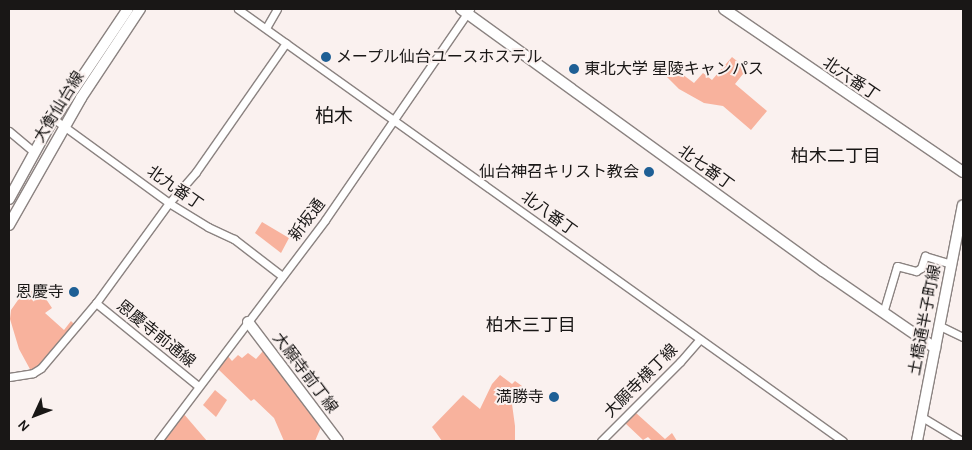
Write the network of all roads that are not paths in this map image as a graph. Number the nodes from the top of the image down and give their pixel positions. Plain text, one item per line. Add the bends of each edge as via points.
1 (128, 9) edge
2 (140, 9) edge
3 (238, 9) edge
4 (277, 9) edge
5 (466, 10) edge
6 (727, 10) edge
7 (266, 28) junction
8 (286, 43) junction
9 (54, 119) junction
10 (394, 119) junction
11 (65, 126) junction
12 (9, 131) edge
13 (34, 152) junction
14 (963, 172) edge
15 (11, 186) edge
16 (24, 196) junction
17 (9, 199) edge
18 (169, 203) junction
19 (963, 205) edge
20 (15, 214) junction
21 (9, 225) edge
22 (9, 230) edge
23 (951, 264) junction
24 (282, 276) junction
25 (96, 303) junction
26 (883, 313) junction
27 (248, 322) junction
28 (940, 326) junction
29 (963, 337) edge
30 (700, 339) junction
31 (935, 348) junction
32 (9, 378) edge
33 (198, 386) junction
34 (922, 417) junction
35 (158, 441) edge
36 (338, 441) edge
37 (600, 441) edge
38 (843, 441) edge
39 (917, 441) edge
40 (962, 441) edge

1 - 9 street, 大衡仙台線
2 - 11 street, 大衡仙台線
3 - 7 street, 北八番丁
4 - 7 street
5 - 10 street, 新坂通
5 - 26 street, 北七番丁
6 - 14 street, 北六番丁
7 - 8 street, 北八番丁
8 - 10 street, 北八番丁
8 - 18 street via 196,172
9 - 11 street, 北九番丁
9 - 13 street, 大衡仙台線
10 - 24 street, 新坂通
10 - 30 street, 北八番丁
11 - 16 street, 大衡仙台線
11 - 18 street, 北九番丁
12 - 13 street
13 - 15 street, 大衡仙台線
15 - 16 street
15 - 17 street, 大衡仙台線
16 - 20 street, 大衡仙台線
18 - 24 street, 北九番丁 via 234,239
18 - 25 street
19 - 23 street, 土橋通半子町線
20 - 21 street, 大衡仙台線
20 - 22 street
23 - 26 street via 925,256 922,268 916,271 897,266
23 - 28 street, 土橋通半子町線
24 - 27 street, 新坂通
25 - 32 street via 40,368 33,373
25 - 33 street, 恩慶寺前通線
26 - 31 street, 北七番丁
27 - 33 street, 新坂通
27 - 36 street, 大願寺前丁線
28 - 29 street
28 - 31 street, 土橋通半子町線
30 - 37 street, 大願寺横丁線
30 - 38 street, 北八番丁
31 - 34 street, 土橋通半子町線
33 - 35 street, 新坂通
34 - 39 street, 土橋通半子町線
34 - 40 street

